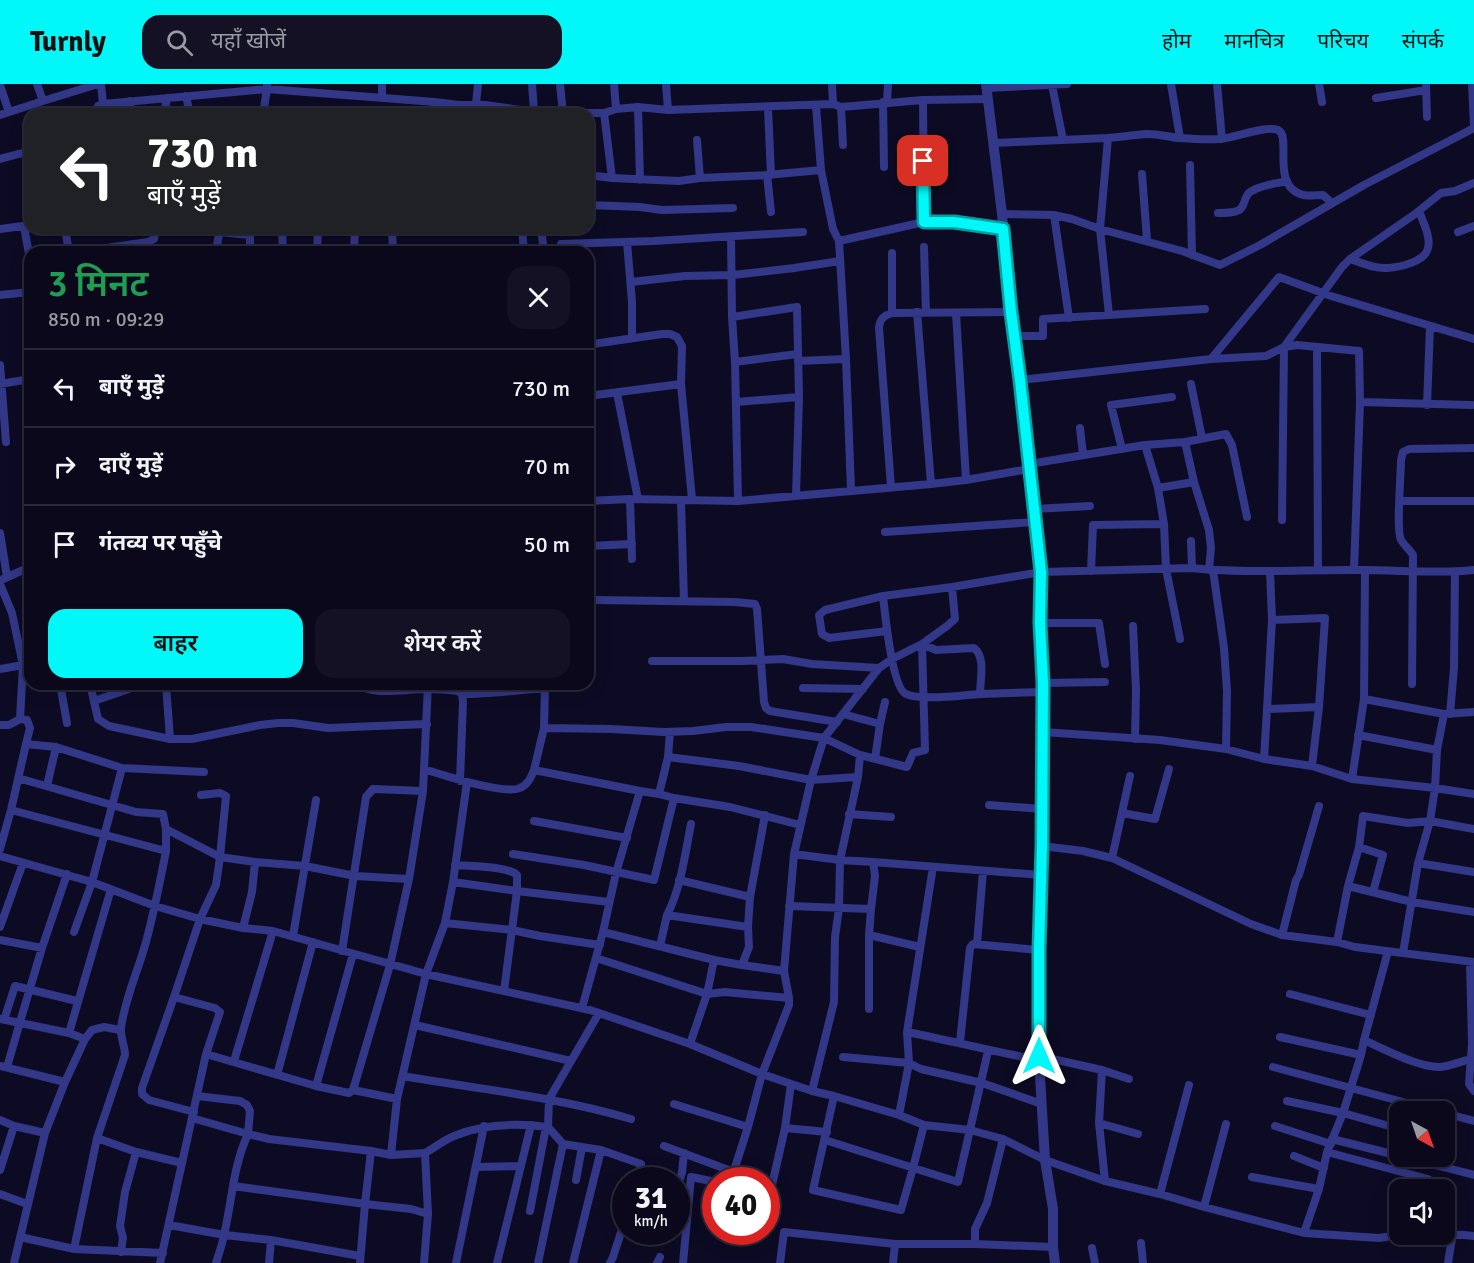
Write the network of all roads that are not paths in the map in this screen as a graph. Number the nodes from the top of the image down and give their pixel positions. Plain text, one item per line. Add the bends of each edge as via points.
1 (37, 84) edge
2 (99, 84) edge
3 (382, 84) edge
4 (478, 84) edge
5 (532, 84) edge
6 (560, 84) edge
7 (614, 84) edge
8 (666, 84) edge
9 (832, 84) edge
10 (888, 84) edge
11 (1067, 84) edge
12 (1171, 84) edge
13 (1217, 84) edge
14 (1319, 84) edge
15 (1472, 84) edge
16 (1052, 85) edge
17 (0, 86) edge
18 (267, 87) edge
19 (1426, 87) edge
20 (74, 88) edge
21 (987, 90) edge
22 (186, 96) junction
23 (167, 98) junction
24 (382, 98) junction
25 (1376, 98) dead end
26 (923, 100) junction
27 (43, 101) junction
28 (130, 101) junction
29 (435, 102) junction
30 (885, 102) junction
31 (1322, 102) dead end
32 (103, 104) junction
33 (837, 105) junction
34 (816, 106) junction
35 (638, 107) junction
36 (98, 108) edge
37 (131, 108) edge
38 (165, 108) edge
39 (189, 108) edge
40 (264, 108) edge
41 (434, 108) edge
42 (453, 108) edge
43 (482, 108) edge
44 (534, 108) edge
45 (566, 108) edge
46 (768, 108) junction
47 (616, 109) junction
48 (668, 110) junction
49 (594, 113) edge
50 (604, 113) junction
51 (4, 114) edge
52 (1427, 117) dead end
53 (1474, 127) edge
54 (1108, 138) junction
55 (1180, 138) junction
56 (1222, 139) junction
57 (697, 140) dead end
58 (1063, 140) junction
59 (993, 142) junction
60 (843, 145) dead end
61 (24, 153) edge
62 (0, 159) edge
63 (1190, 165) dead end
64 (884, 167) dead end
65 (821, 170) junction
66 (1142, 174) dead end
67 (769, 175) junction
68 (594, 176) edge
69 (612, 178) junction
70 (699, 178) junction
71 (640, 180) junction
72 (1287, 182) junction
73 (1474, 183) edge
74 (1332, 203) junction
75 (594, 205) edge
76 (733, 208) dead end
77 (1419, 211) junction
78 (771, 212) dead end
79 (1218, 213) dead end
80 (1002, 214) junction
81 (1054, 214) junction
82 (924, 222) junction
83 (24, 226) edge
84 (1474, 226) edge
85 (0, 229) edge
86 (1003, 229) junction
87 (1100, 229) junction
88 (804, 232) dead end
89 (1458, 232) dead end
90 (155, 234) edge
91 (731, 237) junction
92 (1146, 240) junction
93 (839, 241) junction
94 (627, 242) junction
95 (561, 244) dead end
96 (121, 246) edge
97 (572, 246) edge
98 (594, 246) edge
99 (924, 247) dead end
100 (892, 253) dead end
101 (1192, 255) junction
102 (1350, 259) junction
103 (840, 261) junction
104 (733, 275) junction
105 (630, 282) junction
106 (24, 293) edge
107 (1323, 293) junction
108 (0, 295) edge
109 (1205, 309) dead end
110 (921, 312) junction
111 (1011, 312) junction
112 (892, 313) junction
113 (956, 313) junction
114 (1109, 315) junction
115 (732, 317) junction
116 (1069, 318) junction
117 (1430, 326) junction
118 (1015, 336) junction
119 (632, 338) junction
120 (1474, 339) edge
121 (594, 344) edge
122 (1284, 347) junction
123 (1317, 347) junction
124 (798, 357) junction
125 (846, 359) junction
126 (1211, 359) junction
127 (735, 362) junction
128 (0, 365) edge
129 (24, 380) edge
130 (1020, 380) junction
131 (1, 383) edge
132 (681, 384) junction
133 (1191, 384) dead end
134 (617, 393) junction
135 (594, 395) edge
136 (799, 397) junction
137 (1172, 397) dead end
138 (736, 402) junction
139 (1360, 402) junction
140 (1427, 405) junction
141 (1472, 405) dead end
142 (1080, 428) dead end
143 (1202, 438) junction
144 (6, 442) dead end
145 (1185, 442) junction
146 (1145, 445) junction
147 (1474, 448) edge
148 (1122, 449) junction
149 (1083, 455) junction
150 (1029, 467) junction
151 (966, 480) junction
152 (1194, 482) junction
153 (930, 484) junction
154 (891, 487) junction
155 (1158, 488) junction
156 (850, 490) junction
157 (796, 496) junction
158 (634, 499) junction
159 (692, 500) junction
160 (594, 501) edge
161 (681, 501) junction
162 (738, 501) junction
163 (1400, 501) junction
164 (1474, 501) edge
165 (1090, 506) dead end
166 (1034, 510) junction
167 (1247, 517) dead end
168 (1282, 520) dead end
169 (1035, 522) junction
170 (1164, 524) junction
171 (885, 532) dead end
172 (0, 534) edge
173 (1191, 541) dead end
174 (632, 544) junction
175 (594, 546) edge
176 (632, 559) dead end
177 (1192, 568) junction
178 (1166, 569) junction
179 (24, 570) edge
180 (1211, 570) junction
181 (1318, 570) junction
182 (1354, 570) junction
183 (1365, 570) junction
184 (1474, 570) edge
185 (1091, 571) junction
186 (1270, 571) junction
187 (1041, 572) junction
188 (1414, 572) junction
189 (1455, 572) junction
190 (2, 580) edge
191 (952, 587) junction
192 (883, 596) junction
193 (594, 600) dead end
194 (684, 601) junction
195 (1272, 620) junction
196 (1040, 623) junction
197 (1133, 626) dead end
198 (887, 631) junction
199 (1180, 639) dead end
200 (922, 644) junction
201 (891, 659) junction
202 (761, 660) junction
203 (652, 661) dead end
204 (1105, 664) dead end
205 (23, 665) junction
206 (879, 668) junction
207 (0, 669) edge
208 (1105, 682) dead end
209 (1412, 684) dead end
210 (1043, 687) junction
211 (803, 688) dead end
212 (863, 689) junction
213 (61, 690) edge
214 (91, 690) edge
215 (126, 690) edge
216 (166, 690) edge
217 (368, 690) edge
218 (384, 690) edge
219 (428, 690) edge
220 (452, 690) edge
221 (509, 690) edge
222 (546, 690) edge
223 (462, 694) junction
224 (980, 694) junction
225 (923, 697) junction
226 (1364, 699) junction
227 (94, 701) junction
228 (885, 702) dead end
229 (1318, 707) junction
230 (1267, 709) junction
231 (1474, 712) edge
232 (843, 714) junction
233 (1447, 714) junction
234 (20, 719) junction
235 (837, 722) junction
236 (67, 723) dead end
237 (427, 724) junction
238 (880, 724) junction
239 (0, 725) edge
240 (544, 728) junction
241 (670, 732) junction
242 (1043, 732) junction
243 (1358, 735) junction
244 (824, 738) junction
245 (1135, 739) junction
246 (170, 740) junction
247 (26, 744) junction
248 (56, 747) junction
249 (1226, 749) junction
250 (1437, 750) junction
251 (860, 755) junction
252 (668, 757) junction
253 (875, 759) junction
254 (1264, 759) junction
255 (1312, 766) junction
256 (122, 768) junction
257 (424, 769) junction
258 (1168, 769) dead end
259 (534, 770) junction
260 (204, 772) dead end
261 (1130, 776) dead end
262 (858, 777) junction
263 (18, 778) junction
264 (1352, 779) junction
265 (811, 780) junction
266 (463, 781) junction
267 (47, 786) junction
268 (1435, 788) junction
269 (423, 790) junction
270 (640, 791) junction
271 (659, 794) junction
272 (1474, 794) edge
273 (201, 795) dead end
274 (674, 798) junction
275 (316, 800) dead end
276 (989, 805) dead end
277 (112, 806) junction
278 (1319, 806) dead end
279 (1042, 809) junction
280 (11, 810) junction
281 (1122, 813) junction
282 (849, 814) junction
283 (765, 815) junction
284 (891, 817) dead end
285 (534, 821) dead end
286 (1430, 821) junction
287 (691, 824) dead end
288 (800, 825) junction
289 (166, 829) junction
290 (1474, 829) edge
291 (105, 835) junction
292 (627, 838) junction
293 (1042, 846) junction
294 (1359, 847) junction
295 (0, 849) edge
296 (166, 851) junction
297 (513, 854) dead end
298 (794, 854) junction
299 (0, 856) edge
300 (220, 857) junction
301 (1112, 858) junction
302 (840, 860) junction
303 (23, 862) junction
304 (255, 862) junction
305 (873, 862) junction
306 (1418, 863) junction
307 (455, 865) junction
308 (305, 866) junction
309 (933, 867) junction
310 (983, 871) junction
311 (1474, 872) edge
312 (616, 873) junction
313 (67, 874) junction
314 (1041, 875) junction
315 (355, 876) junction
316 (409, 879) junction
317 (679, 880) junction
318 (92, 882) junction
319 (453, 882) junction
320 (1348, 886) junction
321 (111, 889) junction
322 (516, 891) junction
323 (1373, 892) junction
324 (750, 897) junction
325 (609, 902) junction
326 (1412, 902) junction
327 (155, 906) junction
328 (789, 906) junction
329 (839, 908) junction
330 (872, 909) junction
331 (1474, 912) edge
332 (667, 915) junction
333 (200, 919) junction
334 (445, 923) junction
335 (0, 927) edge
336 (748, 927) junction
337 (243, 928) junction
338 (512, 930) junction
339 (74, 932) dead end
340 (273, 932) junction
341 (603, 932) junction
342 (869, 935) junction
343 (1282, 935) junction
344 (293, 936) junction
345 (0, 940) edge
346 (313, 942) junction
347 (1337, 942) junction
348 (977, 944) junction
349 (600, 945) junction
350 (660, 946) junction
351 (920, 947) junction
352 (42, 948) junction
353 (1039, 950) junction
354 (342, 951) junction
355 (1388, 951) junction
356 (1403, 953) junction
357 (353, 954) junction
358 (596, 958) junction
359 (714, 960) junction
360 (1472, 962) edge
361 (390, 965) junction
362 (742, 965) junction
363 (784, 971) junction
364 (426, 974) junction
365 (30, 990) junction
366 (504, 991) junction
367 (706, 994) junction
368 (1290, 994) dead end
369 (174, 997) junction
370 (789, 998) junction
371 (77, 1000) junction
372 (1473, 1002) edge
373 (582, 1008) junction
374 (869, 1009) dead end
375 (599, 1013) junction
376 (1371, 1015) junction
377 (2, 1019) edge
378 (20, 1022) junction
379 (415, 1025) junction
380 (120, 1030) junction
381 (907, 1032) junction
382 (69, 1033) junction
383 (1280, 1037) dead end
384 (85, 1039) junction
385 (1364, 1040) junction
386 (960, 1042) junction
387 (690, 1044) junction
388 (988, 1051) junction
389 (206, 1054) junction
390 (1361, 1055) junction
391 (843, 1057) dead end
392 (1039, 1058) junction
393 (1472, 1059) edge
394 (571, 1060) junction
395 (234, 1061) junction
396 (909, 1063) junction
397 (4, 1066) edge
398 (1273, 1067) dead end
399 (1102, 1070) junction
400 (762, 1074) junction
401 (277, 1075) junction
402 (403, 1077) junction
403 (1129, 1079) dead end
404 (65, 1082) junction
405 (982, 1083) junction
406 (791, 1084) junction
407 (1189, 1084) dead end
408 (316, 1086) junction
409 (1350, 1089) junction
410 (353, 1090) junction
411 (1474, 1090) edge
412 (812, 1091) junction
413 (197, 1096) junction
414 (834, 1096) junction
415 (398, 1099) junction
416 (549, 1099) junction
417 (1287, 1101) dead end
418 (1397, 1101) edge
419 (674, 1104) dead end
420 (1042, 1104) junction
421 (1343, 1113) junction
422 (193, 1115) junction
423 (899, 1115) junction
424 (1455, 1116) edge
425 (632, 1119) dead end
426 (0, 1120) edge
427 (1474, 1121) edge
428 (1100, 1123) junction
429 (1226, 1124) dead end
430 (531, 1125) junction
431 (924, 1125) junction
432 (14, 1126) junction
433 (484, 1126) junction
434 (1275, 1126) dead end
435 (1389, 1126) edge
436 (547, 1127) junction
437 (748, 1127) junction
438 (785, 1128) junction
439 (970, 1130) junction
440 (45, 1133) junction
441 (248, 1134) junction
442 (1138, 1134) dead end
443 (826, 1136) junction
444 (97, 1138) junction
445 (1003, 1139) junction
446 (563, 1144) junction
447 (1330, 1145) junction
448 (664, 1146) dead end
449 (582, 1147) junction
450 (601, 1150) junction
451 (371, 1151) junction
452 (136, 1152) junction
453 (425, 1153) junction
454 (684, 1153) junction
455 (1389, 1154) edge
456 (391, 1155) junction
457 (1294, 1156) dead end
458 (1045, 1160) junction
459 (182, 1163) junction
460 (521, 1166) junction
461 (476, 1167) junction
462 (641, 1167) edge
463 (683, 1167) edge
464 (714, 1167) edge
465 (736, 1167) edge
466 (776, 1167) edge
467 (1443, 1167) edge
468 (913, 1168) junction
469 (1324, 1168) junction
470 (0, 1170) edge
471 (1474, 1175) edge
472 (1252, 1177) dead end
473 (702, 1179) edge
474 (1428, 1179) dead end
475 (576, 1180) dead end
476 (1105, 1180) junction
477 (232, 1186) junction
478 (1319, 1190) junction
479 (0, 1194) edge
480 (1160, 1194) junction
481 (27, 1204) junction
482 (365, 1204) junction
483 (1204, 1207) junction
484 (530, 1211) dead end
485 (428, 1214) junction
486 (169, 1225) junction
487 (1304, 1233) junction
488 (1455, 1233) edge
489 (225, 1235) junction
490 (1389, 1236) edge
491 (1474, 1236) edge
492 (20, 1237) junction
493 (271, 1240) junction
494 (1141, 1243) dead end
495 (895, 1244) junction
496 (975, 1244) junction
497 (617, 1245) edge
498 (1449, 1245) edge
499 (1053, 1247) junction
500 (1092, 1248) dead end
501 (74, 1250) junction
502 (121, 1252) junction
503 (163, 1253) junction
504 (360, 1260) edge
505 (14, 1263) edge
506 (160, 1263) edge
507 (216, 1263) edge
508 (269, 1263) edge
509 (424, 1263) edge
510 (456, 1263) edge
511 (497, 1263) edge
512 (538, 1263) edge
513 (573, 1263) edge
514 (610, 1263) edge
515 (683, 1263) edge
516 (780, 1263) edge
517 (893, 1263) edge
518 (1055, 1263) edge
519 (1095, 1263) edge
520 (1143, 1263) edge
521 (1448, 1263) edge

1 - 27 street
2 - 20 street
2 - 32 street
3 - 24 street
4 - 43 street
5 - 44 street
6 - 45 street
7 - 47 street
8 - 48 street
9 - 33 street
10 - 30 street
11 - 16 street
12 - 55 street
13 - 56 street
14 - 31 street
15 - 53 street
16 - 21 street
16 - 58 street
17 - 51 street
18 - 22 street
18 - 24 street
18 - 40 street
19 - 25 street
19 - 52 street
20 - 27 street
21 - 26 street
21 - 59 street
22 - 23 street
22 - 39 street
23 - 28 street
23 - 38 street
24 - 29 street
26 - 30 street
26 - 82 street
27 - 51 street
28 - 32 street
28 - 37 street
29 - 41 street
29 - 42 street
30 - 33 street
30 - 64 street
32 - 36 street
33 - 34 street
33 - 60 street
34 - 46 street
34 - 65 street
35 - 47 street
35 - 48 street
35 - 71 street
46 - 48 street
46 - 67 street
47 - 50 street
49 - 50 street
50 - 69 street
53 - 74 street
54 - 55 street via 1149,134
54 - 58 street
54 - 87 street
55 - 56 street
56 - 72 street via 1278,130 1284,139
57 - 70 street
58 - 59 street
59 - 80 street
61 - 62 street
63 - 101 street
65 - 67 street
65 - 93 street
66 - 92 street
67 - 70 street
67 - 78 street
68 - 69 street
69 - 71 street
70 - 71 street
72 - 74 street via 1301,195 1323,195
72 - 79 street via 1258,188 1245,196 1238,211
73 - 77 street via 1440,193
74 - 101 street via 1220,264
75 - 76 street via 662,210
77 - 102 street
77 - 102 street via 1429,242 1428,250 1417,261 1386,268
80 - 81 street
80 - 86 street
81 - 87 street
81 - 116 street
82 - 86 street
82 - 93 street
83 - 85 street
84 - 89 street
86 - 111 street
87 - 92 street
87 - 114 street
88 - 91 street
90 - 96 street via 148,242
91 - 94 street
91 - 104 street
92 - 101 street
93 - 103 street
94 - 98 street
94 - 105 street
95 - 97 street
99 - 110 street
100 - 112 street
102 - 107 street
103 - 104 street
103 - 125 street
104 - 105 street
104 - 115 street
105 - 119 street
106 - 108 street
107 - 117 street
107 - 122 street
107 - 126 street via 1279,277
109 - 114 street
110 - 112 street
110 - 113 street
110 - 153 street
111 - 113 street
111 - 118 street
112 - 154 street via 884,316 879,328
113 - 151 street
114 - 116 street
115 - 124 street via 797,307
115 - 127 street
116 - 118 street via 1043,319 1042,336
117 - 120 street
117 - 140 street
118 - 130 street
119 - 121 street
119 - 132 street via 662,334 677,337 682,346
122 - 123 street
122 - 126 street via 1266,356
122 - 168 street
123 - 139 street via 1359,351
123 - 181 street
124 - 125 street
124 - 127 street
124 - 136 street
125 - 156 street
126 - 130 street
127 - 138 street
128 - 131 street
129 - 131 street
130 - 150 street
131 - 144 street
132 - 134 street
132 - 159 street
133 - 143 street
134 - 135 street
134 - 158 street
136 - 138 street
136 - 157 street
137 - 148 street via 1111,405
138 - 162 street
139 - 140 street
139 - 182 street
140 - 141 street
142 - 149 street
143 - 145 street
143 - 167 street via 1226,434 1230,439
145 - 146 street
145 - 152 street
146 - 148 street
146 - 155 street
147 - 163 street via 1403,452
148 - 149 street
149 - 150 street
150 - 151 street
150 - 166 street
151 - 153 street
152 - 155 street
152 - 180 street via 1209,530
153 - 154 street
154 - 156 street
155 - 170 street
156 - 157 street
157 - 162 street
158 - 160 street
158 - 161 street
158 - 174 street
159 - 161 street
159 - 162 street
161 - 194 street
163 - 164 street
163 - 188 street via 1399,534 1413,555
165 - 166 street
166 - 169 street
169 - 171 street
169 - 187 street
170 - 178 street
170 - 185 street via 1093,525
172 - 190 street
173 - 177 street
174 - 175 street
174 - 176 street
177 - 178 street
177 - 180 street
178 - 185 street
178 - 199 street
179 - 190 street
180 - 186 street
180 - 249 street via 1224,648
181 - 182 street
181 - 186 street
182 - 183 street
183 - 188 street
183 - 226 street
184 - 189 street
185 - 187 street
186 - 195 street
187 - 191 street
187 - 196 street
188 - 189 street
188 - 209 street
189 - 233 street via 1454,668
190 - 205 street
191 - 192 street
191 - 200 street via 955,619
192 - 198 street
192 - 198 street via 825,610 819,615 820,627 829,638
193 - 194 street
194 - 202 street via 755,604
195 - 229 street via 1325,618
195 - 230 street
196 - 204 street via 1099,623
196 - 210 street
197 - 245 street
198 - 201 street
200 - 201 street
200 - 224 street via 936,650 977,650 981,659
200 - 225 street
201 - 206 street
201 - 225 street via 902,692
202 - 203 street
202 - 206 street
202 - 235 street via 766,708
205 - 207 street
205 - 234 street
206 - 212 street
208 - 210 street
210 - 224 street
210 - 242 street
211 - 212 street
212 - 232 street
213 - 236 street
214 - 227 street
215 - 227 street
216 - 246 street
217 - 218 street
219 - 237 street
220 - 223 street
221 - 223 street
222 - 240 street
223 - 266 street
224 - 225 street
225 - 253 street via 925,750 913,753 907,767
226 - 233 street
226 - 243 street
227 - 246 street via 98,719 109,726
228 - 238 street
229 - 230 street
229 - 255 street
230 - 254 street
231 - 233 street
232 - 235 street
232 - 238 street
233 - 250 street
234 - 239 street
234 - 247 street via 27,720 30,728
235 - 244 street
237 - 246 street via 328,728 278,723
237 - 257 street
238 - 253 street
240 - 241 street
240 - 259 street
241 - 244 street via 751,727
241 - 252 street
242 - 245 street
242 - 279 street
243 - 250 street
243 - 264 street
244 - 251 street
244 - 265 street
245 - 249 street
247 - 248 street
247 - 263 street
248 - 256 street
248 - 267 street
249 - 254 street
250 - 268 street
251 - 253 street
251 - 262 street
252 - 265 street
252 - 271 street
254 - 255 street
255 - 264 street
256 - 260 street
256 - 277 street
257 - 266 street
257 - 269 street
258 - 281 street via 1155,819
259 - 266 street via 522,788 513,790
259 - 270 street
261 - 281 street
262 - 265 street
262 - 282 street
263 - 267 street
263 - 280 street
264 - 268 street
265 - 288 street
266 - 307 street
267 - 277 street
268 - 272 street
268 - 286 street
269 - 315 street via 374,789 366,797
269 - 316 street
270 - 271 street
270 - 292 street
271 - 274 street
273 - 300 street via 226,796
274 - 283 street
274 - 312 street via 654,880
275 - 308 street
276 - 279 street
277 - 289 street via 163,814
277 - 291 street
278 - 343 street
279 - 293 street
280 - 291 street
280 - 295 street
281 - 301 street
282 - 284 street
282 - 302 street
283 - 288 street
283 - 324 street
285 - 292 street
286 - 290 street
286 - 294 street via 1408,823 1363,816
286 - 306 street
287 - 317 street
288 - 298 street
289 - 296 street
289 - 300 street
291 - 296 street
291 - 318 street
292 - 312 street
293 - 301 street
293 - 314 street
294 - 320 street
294 - 323 street via 1383,855
296 - 327 street
297 - 312 street
298 - 302 street
298 - 328 street
299 - 303 street
300 - 304 street
300 - 333 street via 216,885
301 - 343 street
302 - 305 street
302 - 329 street
303 - 313 street
303 - 335 street
304 - 308 street
304 - 337 street
305 - 309 street
305 - 330 street
306 - 311 street
306 - 326 street
307 - 319 street
307 - 322 street via 513,871 518,879
308 - 315 street
308 - 344 street
309 - 310 street
309 - 351 street
310 - 314 street
310 - 348 street
312 - 325 street
313 - 318 street
313 - 352 street
314 - 353 street
315 - 316 street
315 - 354 street
316 - 361 street
317 - 324 street
317 - 332 street
318 - 321 street
318 - 339 street
319 - 322 street
319 - 334 street
320 - 323 street
320 - 347 street
321 - 327 street
321 - 371 street
322 - 325 street
322 - 338 street
323 - 326 street
324 - 336 street
325 - 341 street
326 - 331 street
326 - 356 street
327 - 333 street
327 - 380 street
328 - 329 street
328 - 363 street
329 - 330 street
329 - 412 street via 834,1002
330 - 342 street
332 - 336 street
332 - 350 street
333 - 337 street
333 - 369 street
334 - 338 street
334 - 364 street
336 - 362 street via 749,947
337 - 340 street
338 - 349 street
338 - 366 street
340 - 344 street
340 - 395 street
341 - 349 street
341 - 350 street
342 - 351 street
342 - 374 street
343 - 347 street
344 - 346 street
345 - 352 street
346 - 354 street
346 - 401 street
347 - 355 street
348 - 353 street
348 - 386 street via 970,948
349 - 358 street
350 - 359 street
351 - 381 street
352 - 365 street
353 - 392 street
354 - 357 street
355 - 356 street
355 - 376 street
356 - 360 street
357 - 361 street
357 - 408 street
358 - 367 street
358 - 373 street
359 - 362 street
359 - 367 street
360 - 372 street
361 - 364 street
361 - 410 street
362 - 363 street
363 - 370 street
364 - 366 street
364 - 379 street
365 - 371 street
365 - 377 street via 15,986
365 - 378 street
366 - 373 street
367 - 370 street
367 - 387 street
368 - 376 street
369 - 389 street via 220,1012
369 - 422 street via 142,1094
370 - 400 street
371 - 382 street
372 - 393 street
373 - 375 street
375 - 387 street
375 - 394 street
376 - 385 street
377 - 378 street
378 - 382 street
378 - 397 street
379 - 394 street
379 - 402 street
380 - 384 street via 98,1027
380 - 444 street via 125,1055
381 - 386 street
381 - 396 street
382 - 384 street
383 - 390 street
384 - 404 street
385 - 390 street
385 - 393 street via 1431,1066
386 - 388 street
387 - 400 street
388 - 392 street
388 - 405 street
389 - 395 street
389 - 413 street
390 - 409 street
391 - 396 street
392 - 399 street
392 - 420 street
393 - 411 street via 1470,1084
394 - 416 street
395 - 401 street
396 - 405 street
396 - 423 street
397 - 404 street
398 - 409 street
399 - 403 street
399 - 428 street
400 - 406 street
400 - 437 street
401 - 408 street
402 - 415 street
402 - 416 street
404 - 440 street
405 - 420 street
405 - 439 street
406 - 412 street
406 - 438 street
407 - 480 street
408 - 410 street via 349,1093
409 - 418 street
409 - 421 street
410 - 415 street
412 - 414 street
413 - 422 street
413 - 441 street via 247,1105
414 - 423 street
414 - 443 street
415 - 456 street
416 - 425 street
416 - 436 street
417 - 421 street
419 - 437 street
420 - 458 street
421 - 435 street
421 - 447 street
422 - 441 street
422 - 459 street
423 - 431 street
424 - 427 street
426 - 432 street
428 - 442 street
428 - 476 street
429 - 483 street
430 - 433 street
430 - 436 street
430 - 460 street
431 - 439 street
431 - 468 street
432 - 440 street
432 - 470 street
433 - 453 street via 453,1136
433 - 461 street
434 - 447 street
436 - 446 street
436 - 484 street
437 - 465 street
438 - 443 street
438 - 466 street
439 - 445 street
439 - 468 street via 958,1182
440 - 481 street
441 - 451 street
441 - 477 street
443 - 468 street
443 - 468 street via 813,1190 901,1210
444 - 452 street
444 - 501 street
445 - 458 street
445 - 496 street via 987,1203 975,1229
446 - 449 street
446 - 512 street
447 - 455 street
447 - 469 street
447 - 474 street
448 - 454 street
449 - 450 street
449 - 475 street
450 - 462 street
450 - 513 street
451 - 456 street
451 - 482 street
452 - 459 street
452 - 502 street via 125,1192
453 - 456 street
453 - 485 street
454 - 463 street
454 - 464 street
457 - 469 street
458 - 476 street
458 - 499 street via 1053,1209
459 - 486 street
460 - 461 street
460 - 511 street
461 - 510 street
467 - 471 street
469 - 478 street
472 - 478 street
473 - 515 street via 692,1177
476 - 480 street
477 - 482 street
477 - 489 street
478 - 487 street
479 - 481 street
480 - 483 street
481 - 492 street
482 - 485 street
482 - 504 street
483 - 487 street
485 - 509 street
486 - 489 street
486 - 503 street
487 - 490 street
488 - 491 street
489 - 493 street
489 - 507 street
492 - 501 street
492 - 505 street
493 - 504 street
493 - 508 street
494 - 520 street
495 - 496 street
495 - 516 street via 784,1232
495 - 517 street
496 - 499 street
497 - 514 street
498 - 521 street
499 - 518 street
500 - 519 street
501 - 502 street
502 - 503 street
503 - 506 street

